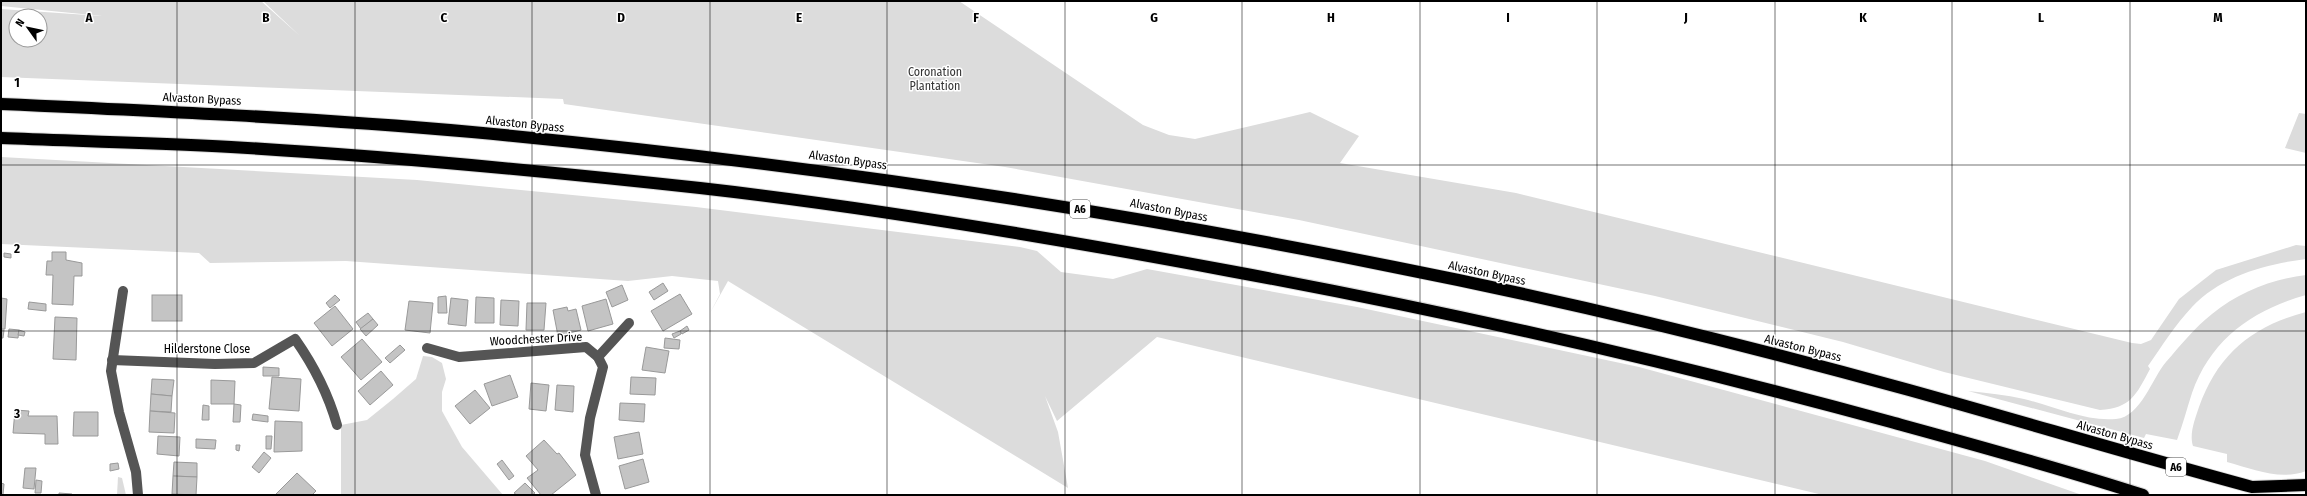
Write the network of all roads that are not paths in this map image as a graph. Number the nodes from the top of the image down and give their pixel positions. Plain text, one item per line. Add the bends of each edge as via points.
1 (1, 104) edge
2 (1, 138) edge
3 (123, 291) dead end
4 (629, 323) dead end
5 (427, 348) dead end
6 (598, 357) junction
7 (112, 360) junction
8 (337, 425) dead end
9 (2306, 486) edge
10 (138, 495) edge
11 (596, 495) edge
12 (2143, 495) edge

1 - 9 highway, Alvaston Bypass / A6 via 221,114 486,134 718,157 1122,215 1397,267 1677,330 1902,388 2252,488
2 - 12 highway via 230,147 694,188 908,216 1107,248 1323,288 1540,333 1822,403 1974,444
3 - 7 street
4 - 6 street
5 - 6 street, Woodchester Drive via 459,357 586,347
6 - 11 street via 603,367 590,418 585,455
7 - 8 street, Hilderstone Close via 254,363 296,338 330,400
7 - 10 street via 111,370 119,412 136,472

